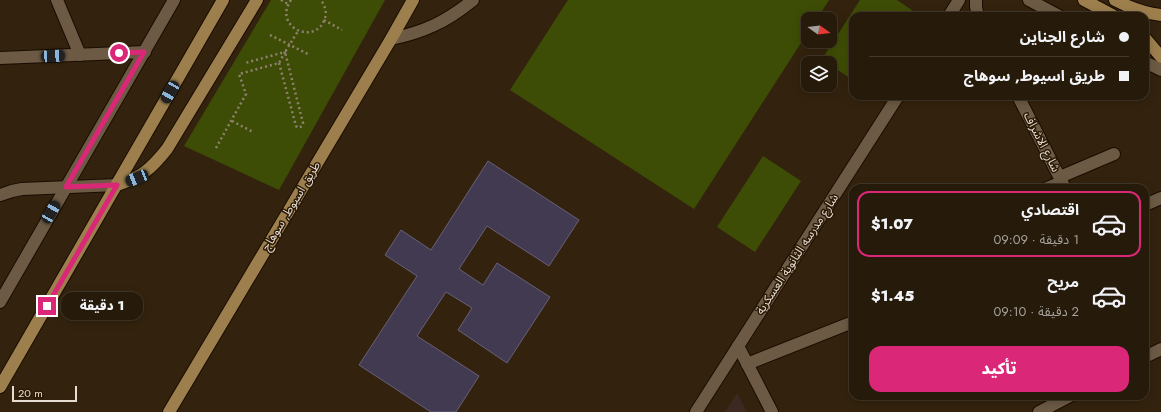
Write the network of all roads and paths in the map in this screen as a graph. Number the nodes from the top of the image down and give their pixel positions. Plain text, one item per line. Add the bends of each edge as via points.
1 (57, 0) edge
2 (174, 0) edge
3 (223, 0) edge
4 (281, 0) edge
5 (291, 0) edge
6 (321, 0) edge
7 (413, 0) edge
8 (473, 0) edge
9 (959, 0) edge
10 (976, 0) edge
11 (1029, 0) edge
12 (1084, 0) edge
13 (1115, 0) edge
14 (288, 4) junction
15 (254, 5) edge
16 (952, 12) edge
17 (977, 12) edge
18 (1052, 12) edge
19 (1106, 12) edge
20 (1145, 12) edge
21 (1149, 13) edge
22 (1161, 16) edge
23 (324, 20) junction
24 (342, 30) dead end
25 (298, 31) junction
26 (270, 35) dead end
27 (391, 39) junction
28 (1149, 43) edge
29 (290, 45) junction
30 (144, 52) junction
31 (285, 52) junction
32 (308, 54) dead end
33 (80, 55) junction
34 (1161, 57) edge
35 (0, 58) edge
36 (245, 63) dead end
37 (279, 63) junction
38 (1149, 64) edge
39 (1161, 70) edge
40 (895, 100) edge
41 (1020, 100) edge
42 (232, 121) junction
43 (253, 132) dead end
44 (216, 148) dead end
45 (1114, 154) dead end
46 (1062, 182) edge
47 (117, 185) junction
48 (66, 187) junction
49 (0, 195) edge
50 (1161, 198) edge
51 (1149, 203) edge
52 (0, 302) edge
53 (849, 324) edge
54 (738, 346) junction
55 (1161, 348) edge
56 (1149, 355) edge
57 (747, 364) junction
58 (0, 387) edge
59 (1062, 400) edge
60 (169, 412) edge
61 (696, 412) edge
62 (772, 412) edge
63 (1039, 412) edge

1 - 33 street
2 - 30 street
3 - 47 main road
4 - 14 path
5 - 14 path
6 - 23 path via 325,9
7 - 27 main road, طريق اسيوط, سوهاج
8 - 27 street via 446,20 410,35
9 - 16 street
10 - 17 street
11 - 18 street
12 - 19 main road
13 - 20 main road
14 - 25 path via 287,20
15 - 47 main road via 167,149 146,172
21 - 22 main road
23 - 24 path
23 - 25 path via 320,27 313,31
25 - 29 path
26 - 29 path
27 - 60 main road, طريق اسيوط, سوهاج
28 - 34 main road
29 - 31 path
29 - 32 path
30 - 33 street
30 - 48 street
31 - 36 path
31 - 37 path
31 - 37 path via 303,123 298,128
33 - 35 street
37 - 42 path via 239,74 246,94
38 - 39 street
40 - 54 street, شارع مدرسه الثانوية العسكرية
41 - 46 street, شارع الاشراف
42 - 43 path
42 - 44 path
45 - 46 street
47 - 48 street
47 - 58 main road
48 - 49 street via 22,189
48 - 52 street
50 - 51 street
53 - 57 street
54 - 57 street
54 - 61 street, شارع مدرسه الثانوية العسكرية
55 - 56 street
57 - 62 street
59 - 63 street

